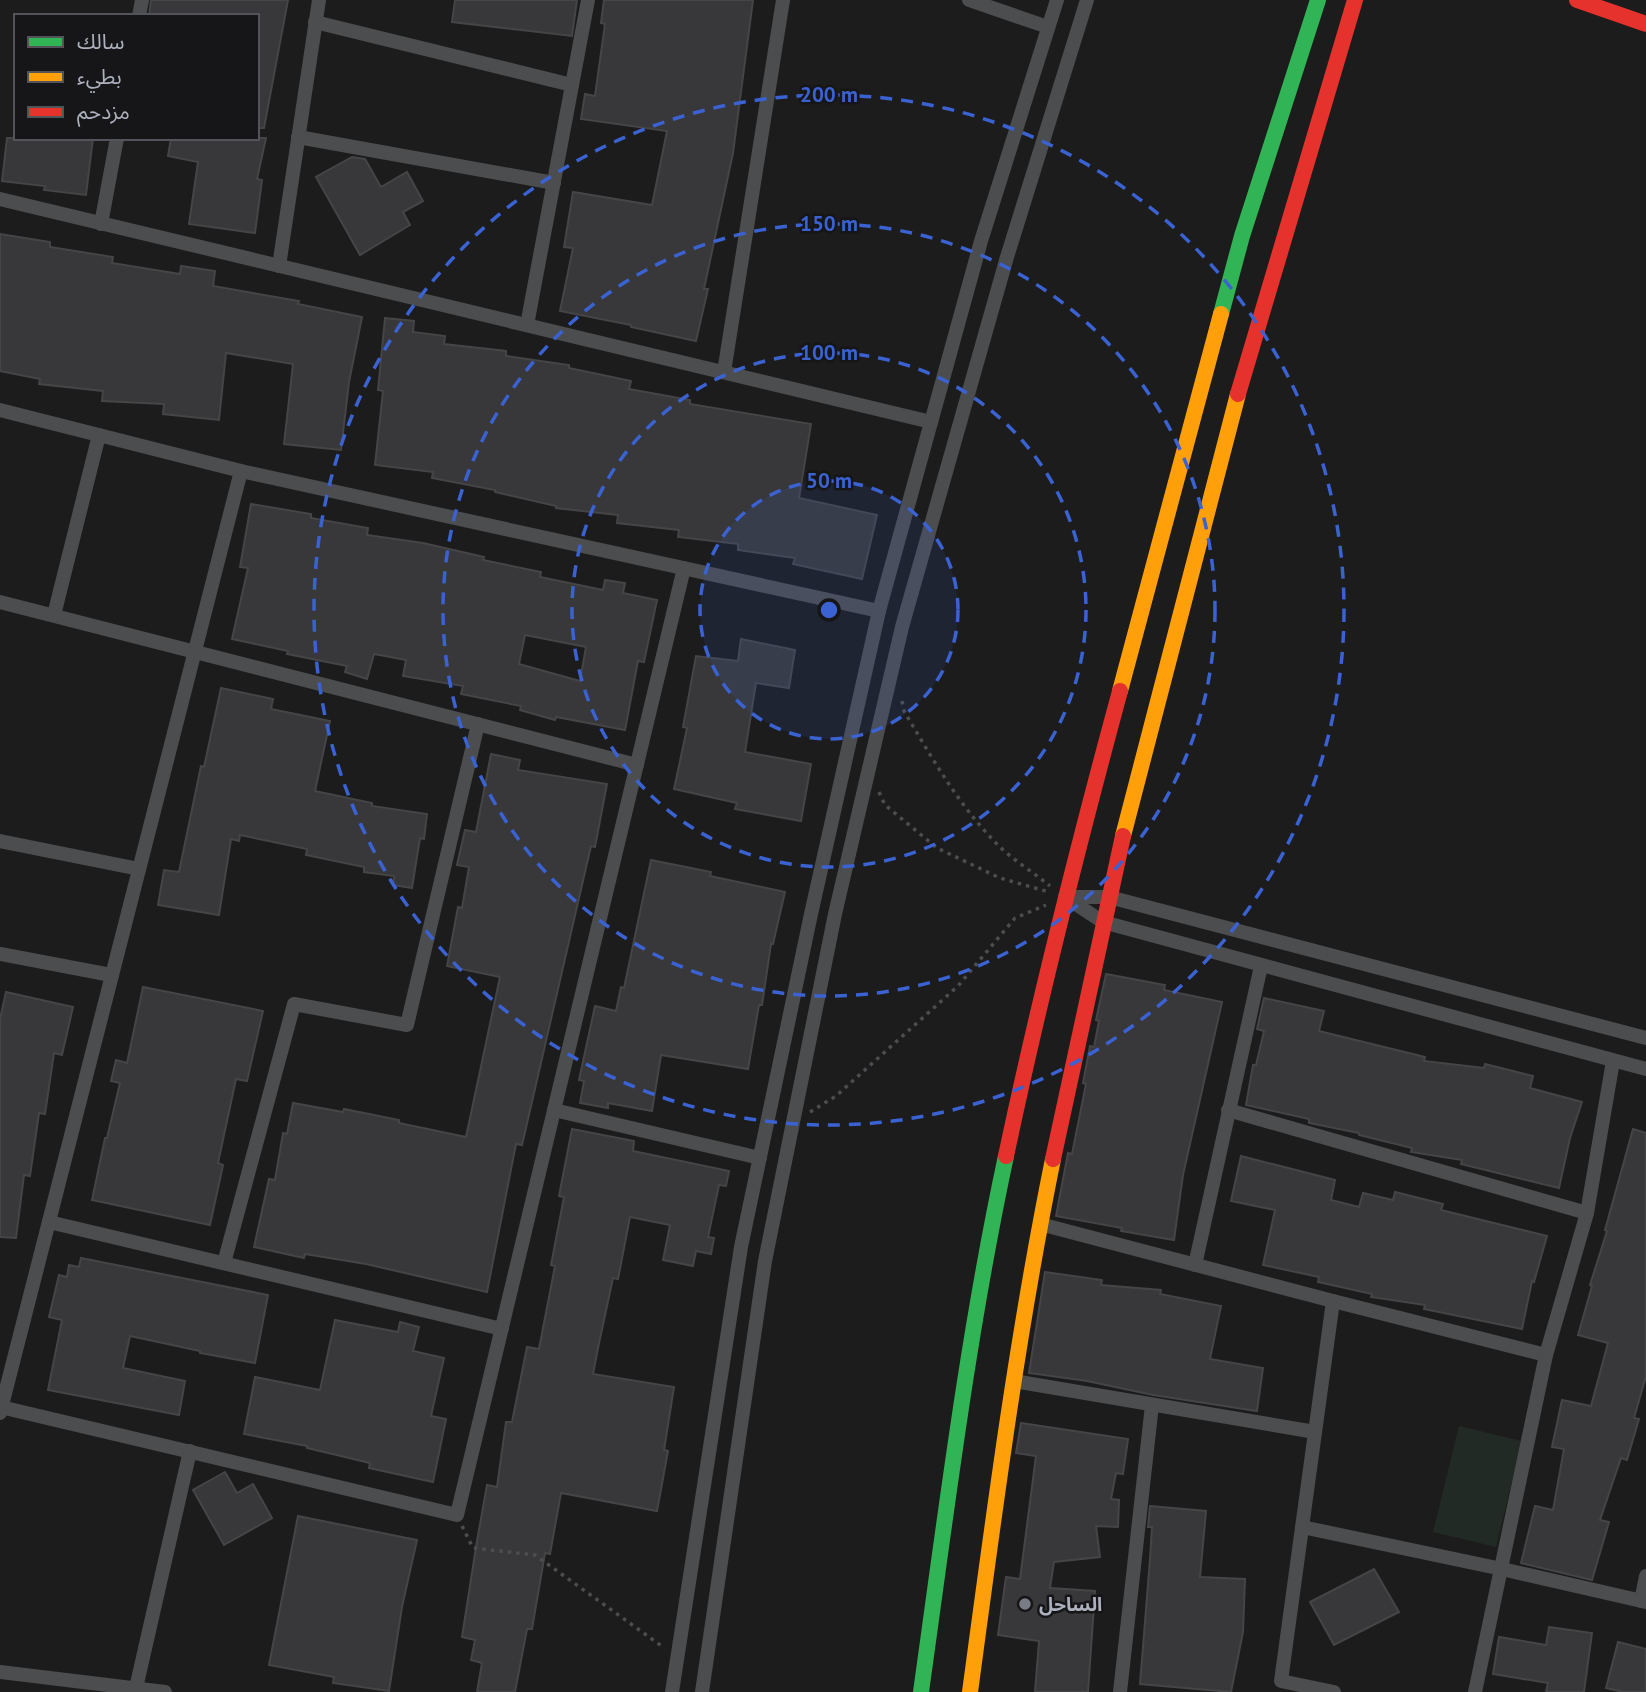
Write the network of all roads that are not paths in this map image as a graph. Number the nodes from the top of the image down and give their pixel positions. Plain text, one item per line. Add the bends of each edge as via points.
1 (318, 0) edge
2 (588, 0) edge
3 (783, 0) edge
4 (969, 0) edge
5 (1057, 0) edge
6 (1087, 0) edge
7 (1318, 0) edge
8 (1355, 0) edge
9 (1577, 0) edge
10 (315, 22) junction
11 (1646, 24) edge
12 (1048, 27) junction
13 (572, 85) junction
14 (298, 137) junction
15 (117, 140) edge
16 (554, 183) junction
17 (0, 200) edge
18 (101, 224) junction
19 (279, 266) junction
20 (527, 325) junction
21 (724, 372) junction
22 (0, 410) edge
23 (931, 422) junction
24 (99, 435) junction
25 (241, 471) junction
26 (684, 568) junction
27 (0, 602) edge
28 (879, 611) junction
29 (54, 615) junction
30 (195, 650) junction
31 (478, 724) junction
32 (637, 765) junction
33 (0, 841) edge
34 (139, 869) junction
35 (1065, 897) junction
36 (1109, 897) junction
37 (1103, 922) junction
38 (0, 954) edge
39 (1261, 966) junction
40 (111, 975) junction
41 (1646, 1038) edge
42 (1613, 1061) junction
43 (1646, 1069) edge
44 (554, 1110) junction
45 (1227, 1110) junction
46 (760, 1158) junction
47 (1587, 1213) junction
48 (49, 1222) junction
49 (1041, 1223) junction
50 (224, 1263) junction
51 (1195, 1265) junction
52 (1333, 1301) junction
53 (502, 1329) junction
54 (1546, 1355) junction
55 (1014, 1381) junction
56 (1152, 1405) junction
57 (1, 1410) edge
58 (1315, 1432) junction
59 (190, 1451) junction
60 (1302, 1527) junction
61 (1502, 1569) junction
62 (1646, 1576) edge
63 (1644, 1602) edge
64 (0, 1672) edge
65 (1281, 1686) edge
66 (136, 1688) junction
67 (165, 1692) edge
68 (672, 1692) edge
69 (702, 1692) edge
70 (922, 1692) edge
71 (970, 1692) edge
72 (1120, 1692) edge
73 (1334, 1692) edge
74 (1475, 1692) edge

1 - 10 street
2 - 13 street
3 - 21 street
4 - 12 street
5 - 12 street
6 - 69 street via 1003,270 902,627 835,914 765,1261
7 - 35 main road via 1242,236
8 - 36 main road via 1249,353
9 - 11 main road
10 - 13 street
10 - 14 street
12 - 23 street
13 - 16 street
14 - 16 street
14 - 19 street
15 - 18 street
16 - 20 street
17 - 18 street
18 - 19 street
19 - 20 street
20 - 21 street
21 - 23 street
22 - 24 street
23 - 28 street
24 - 25 street
24 - 29 street
25 - 26 street
25 - 30 street
26 - 28 street
26 - 32 street
27 - 29 street
28 - 46 street
29 - 30 street
30 - 31 street
30 - 34 street
31 - 32 street
31 - 50 street via 407,1024 294,1004
32 - 44 street
33 - 34 street
34 - 40 street
35 - 36 street
35 - 37 street
35 - 70 main road via 993,1215 961,1403
36 - 37 main road
36 - 41 street
37 - 39 street
37 - 49 main road
38 - 40 street
39 - 42 street
39 - 45 street
40 - 48 street
42 - 43 street
42 - 47 street
44 - 46 street
44 - 53 street
45 - 47 street
45 - 51 street
46 - 68 street via 741,1247
47 - 54 street
48 - 50 street
48 - 57 street
49 - 51 street
49 - 55 main road
50 - 53 street
51 - 52 street
52 - 54 street
52 - 58 street
53 - 59 street via 457,1515
54 - 61 street
55 - 56 street
55 - 71 main road
56 - 58 street
56 - 72 street
57 - 59 street
58 - 60 street
59 - 66 street
60 - 61 street
60 - 65 street
61 - 63 street
61 - 74 street
62 - 63 street
64 - 66 street
65 - 73 street
66 - 67 street

